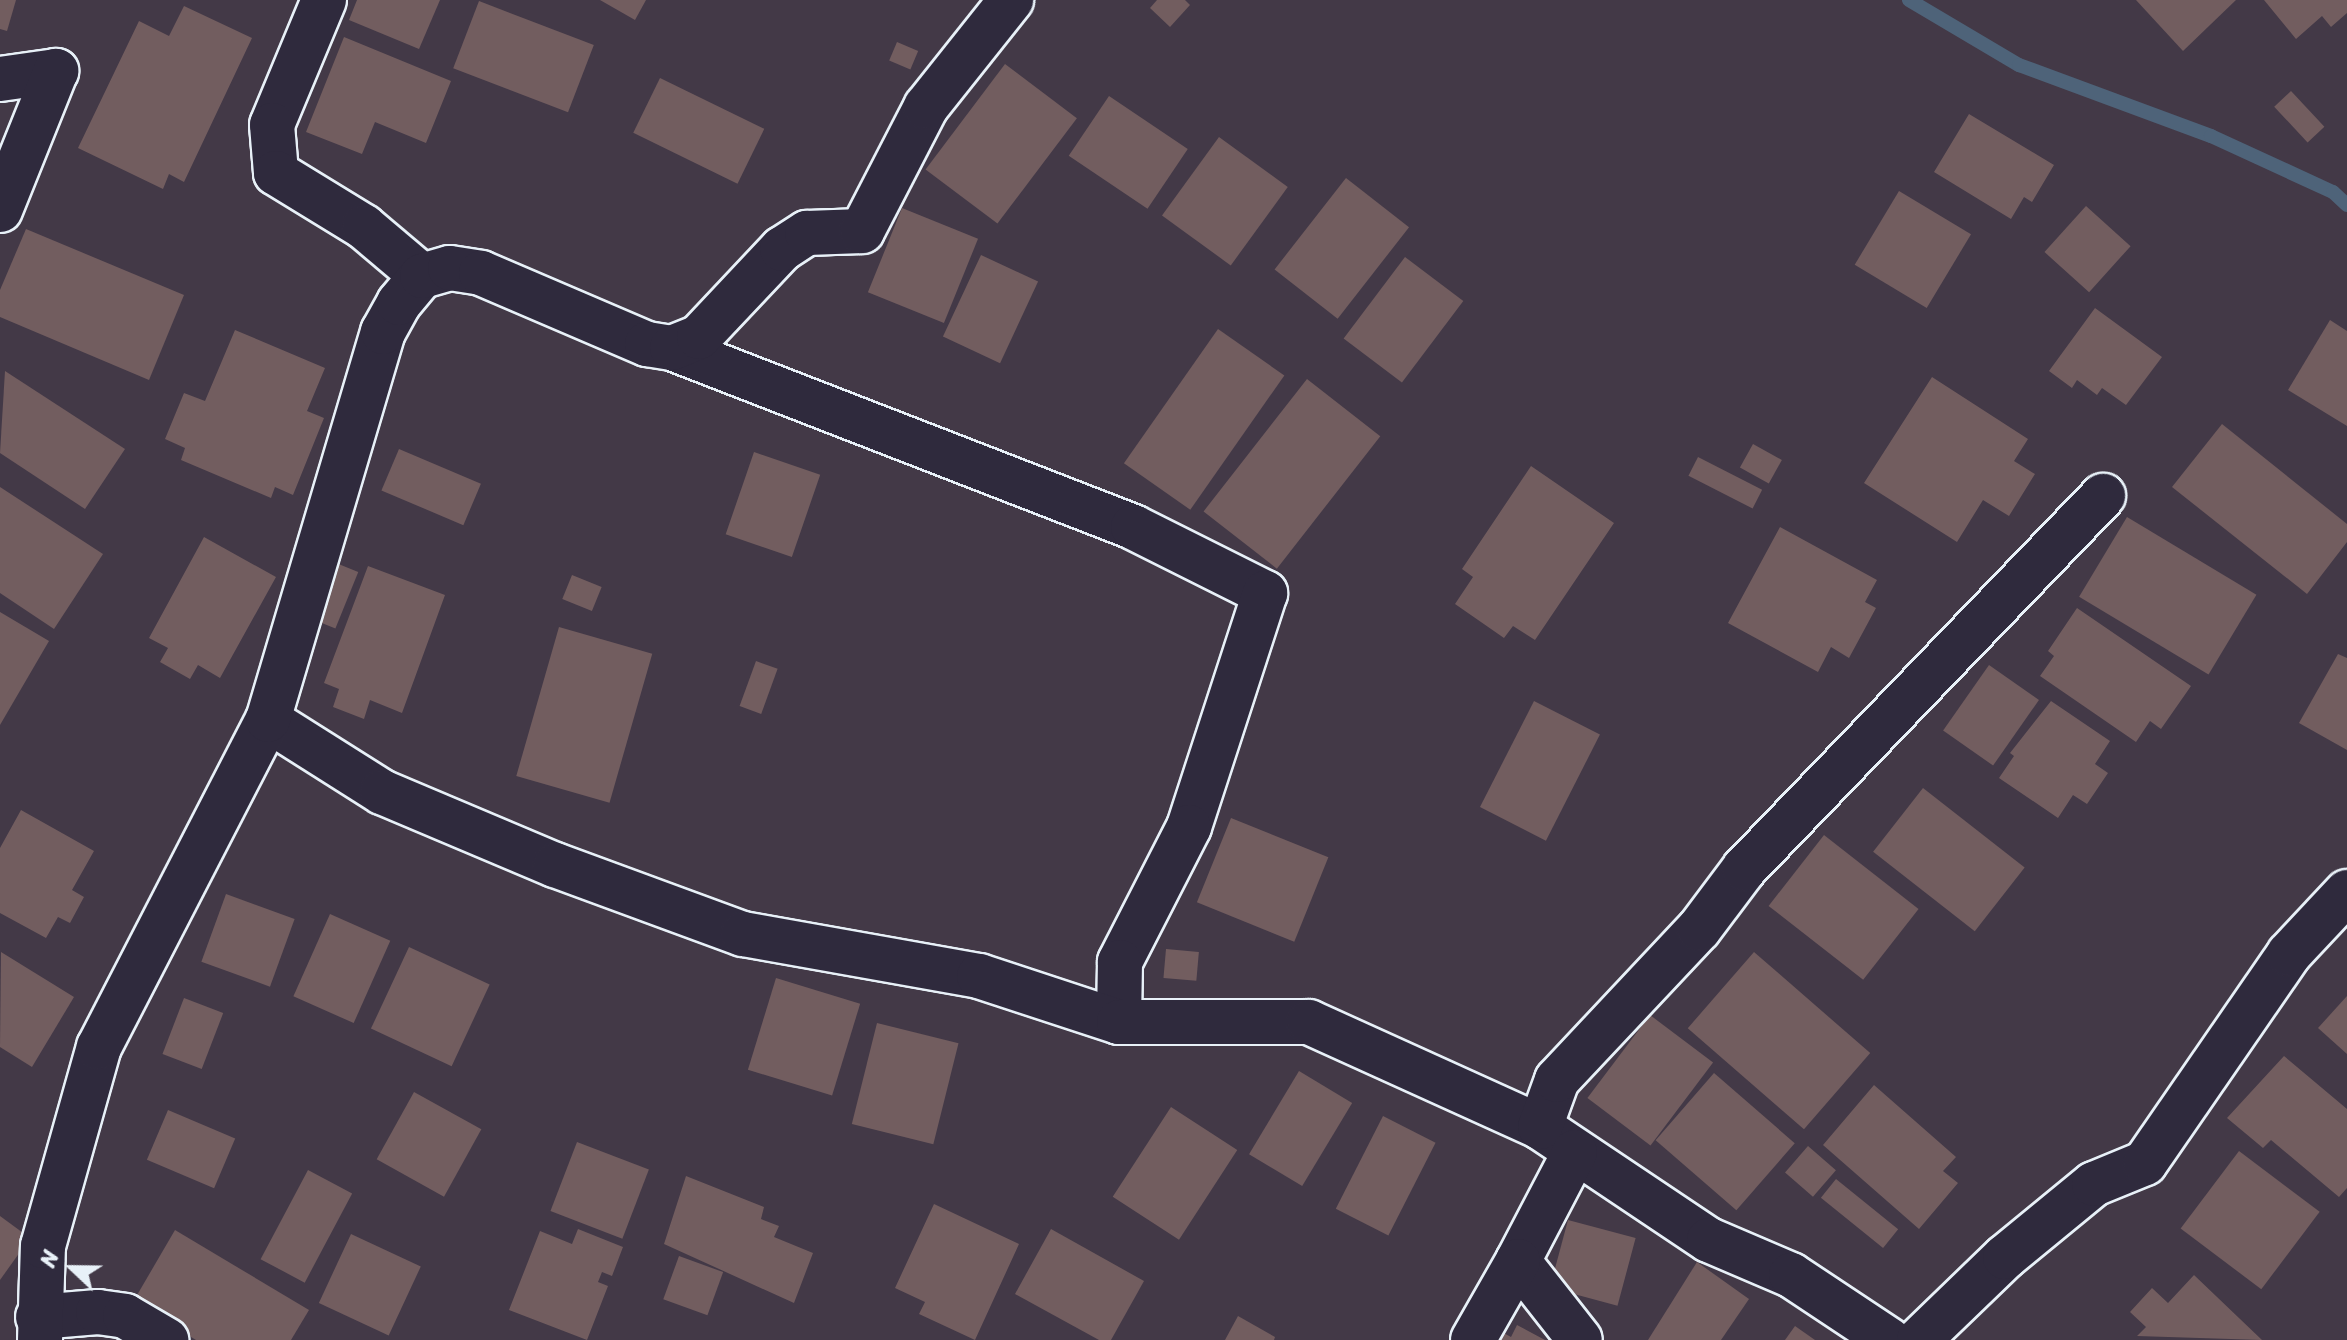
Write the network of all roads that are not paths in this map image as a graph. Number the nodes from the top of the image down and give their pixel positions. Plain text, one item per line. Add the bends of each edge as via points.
1 (324, 0) edge
2 (1011, 0) edge
3 (0, 79) edge
4 (0, 210) edge
5 (422, 276) junction
6 (672, 348) junction
7 (2103, 496) dead end
8 (268, 720) junction
9 (2347, 892) edge
10 (1119, 1022) junction
11 (1540, 1127) junction
12 (1575, 1152) junction
13 (1518, 1261) junction
14 (39, 1329) edge
15 (166, 1340) edge
16 (1473, 1340) edge
17 (1580, 1340) edge
18 (1889, 1340) edge
19 (1919, 1340) edge

1 - 5 street via 272,125 276,173 364,227
2 - 6 street via 926,107 862,231 807,233 782,249 699,337
3 - 4 street via 56,71
5 - 6 street via 450,268 481,273 647,344
5 - 8 street via 383,332
6 - 10 street via 1133,527 1265,593 1189,827 1120,962
7 - 11 street via 1744,869 1699,929 1557,1080
8 - 10 street via 382,792 555,865 743,934 979,976
8 - 14 street via 99,1047 43,1246
9 - 19 street via 2289,954 2145,1163 2094,1184 2005,1257
10 - 11 street via 1309,1022
11 - 12 street
12 - 13 street
12 - 18 street via 1709,1240 1791,1275
13 - 16 street
13 - 17 street
14 - 15 street via 125,1316

